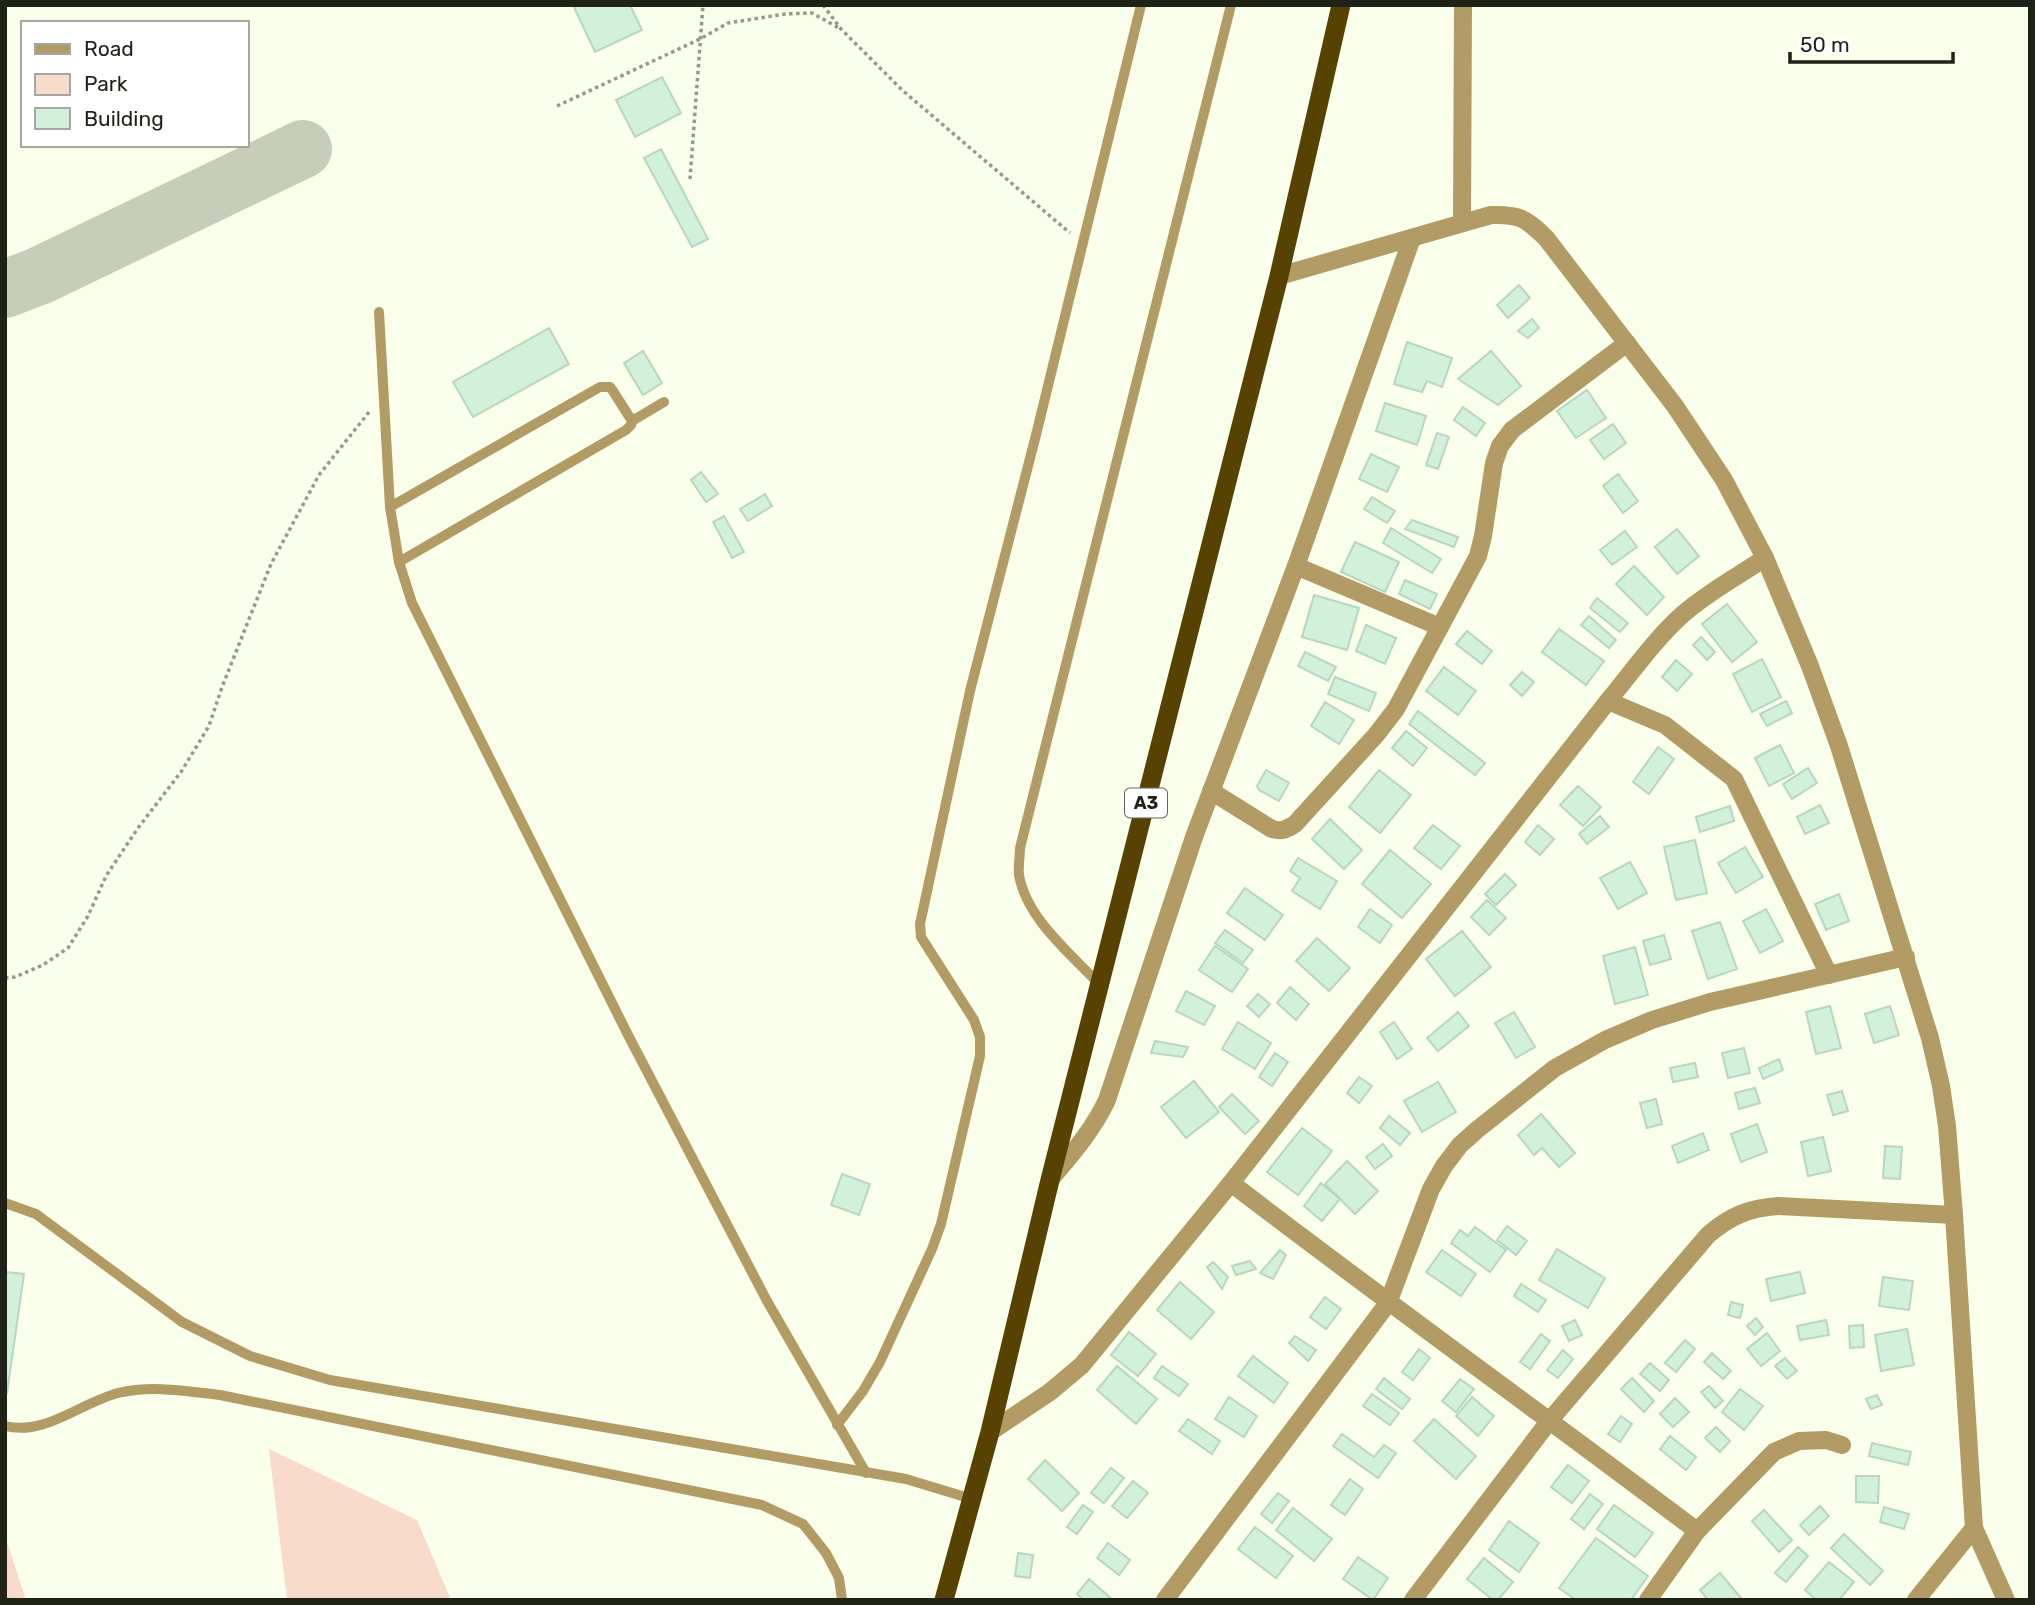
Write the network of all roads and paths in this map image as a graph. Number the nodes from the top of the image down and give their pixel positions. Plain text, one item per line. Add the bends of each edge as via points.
1 (703, 5) edge
2 (823, 5) edge
3 (1141, 5) edge
4 (1231, 5) edge
5 (1342, 5) edge
6 (1463, 5) edge
7 (841, 29) junction
8 (700, 39) junction
9 (557, 106) dead end
10 (690, 178) dead end
11 (1462, 222) junction
12 (1412, 238) junction
13 (1082, 244) junction
14 (1279, 276) junction
15 (379, 312) dead end
16 (1627, 343) junction
17 (383, 394) junction
18 (664, 402) dead end
19 (632, 421) junction
20 (390, 507) junction
21 (1765, 558) junction
22 (399, 562) junction
23 (1296, 566) junction
24 (1440, 626) junction
25 (1608, 701) junction
26 (1212, 791) junction
27 (1906, 957) junction
28 (1829, 975) junction
29 (5, 978) edge
30 (1100, 985) junction
31 (1051, 1180) junction
32 (1231, 1184) junction
33 (5, 1203) edge
34 (1954, 1215) junction
35 (1388, 1303) junction
36 (1550, 1420) junction
37 (837, 1425) junction
38 (5, 1426) edge
39 (990, 1432) junction
40 (1842, 1445) dead end
41 (866, 1473) junction
42 (972, 1499) junction
43 (1974, 1528) junction
44 (1697, 1531) junction
45 (842, 1600) edge
46 (944, 1600) edge
47 (1165, 1600) edge
48 (1413, 1600) edge
49 (1648, 1600) edge
50 (1916, 1600) edge
51 (2006, 1600) edge

1 - 8 path
2 - 7 path
3 - 13 lane
4 - 30 lane via 1020,848 1019,874 1026,899 1038,919
5 - 14 highway, A3
6 - 11 street
7 - 8 path via 812,13 785,14 728,23
7 - 13 path via 902,90
8 - 9 path
8 - 10 path
11 - 12 street
11 - 16 street via 1500,214 1528,221
12 - 14 street
12 - 23 street
13 - 37 lane via 970,691 920,924 921,937 974,1020 980,1056 932,1249 880,1362
14 - 30 highway, A3
15 - 17 lane
16 - 21 street via 1699,439
16 - 24 street via 1512,430 1500,446 1478,556
17 - 20 lane
17 - 29 path via 320,475 271,565 209,726 106,876 68,948 43,965
18 - 19 lane
19 - 20 lane via 610,387 600,387
19 - 22 lane via 626,430
20 - 22 lane
21 - 25 street via 1683,614
21 - 27 street via 1839,746
22 - 37 lane via 420,621 628,1035
23 - 24 street
23 - 26 street
24 - 26 street via 1387,722 1295,824 1280,831 1272,829
25 - 28 street via 1665,725 1734,779
25 - 32 street
26 - 31 street via 1107,1100 1093,1127
27 - 28 street
27 - 34 street via 1941,1086
28 - 35 street via 1652,1020 1555,1068 1478,1129 1444,1166
30 - 31 highway, A3
31 - 39 highway, A3
32 - 35 street
32 - 39 street via 1082,1365
33 - 41 lane via 36,1214 182,1322 250,1356 330,1380
34 - 36 street via 1778,1206 1740,1213 1708,1235
34 - 43 street
35 - 36 street
35 - 47 street
36 - 44 street
36 - 48 street
37 - 41 lane
38 - 45 lane via 44,1425 117,1393 156,1388 220,1395 614,1473 762,1505 803,1524 839,1578
39 - 42 highway, A3
40 - 44 street via 1800,1441 1774,1452
41 - 42 lane via 906,1479
42 - 46 highway, A3
43 - 50 street
43 - 51 street
44 - 49 street

